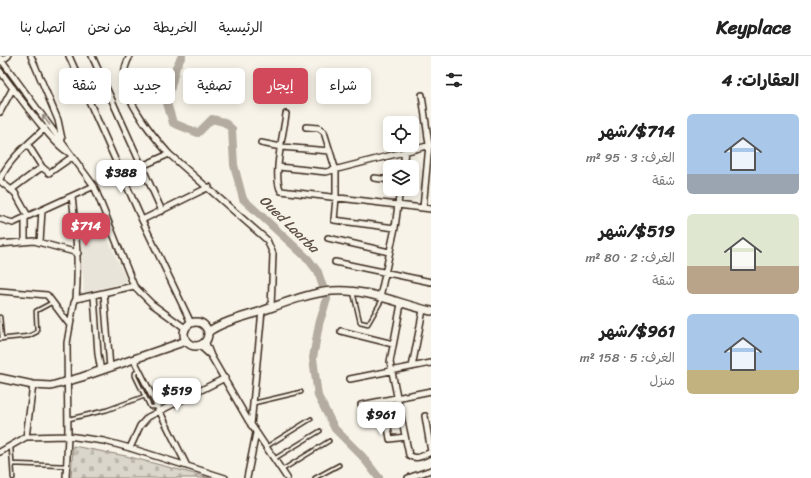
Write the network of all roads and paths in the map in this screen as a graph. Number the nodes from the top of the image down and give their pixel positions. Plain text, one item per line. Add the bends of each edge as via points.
1 (8, 56) edge
2 (31, 56) edge
3 (69, 56) edge
4 (92, 56) edge
5 (130, 56) edge
6 (1, 60) edge
7 (0, 71) edge
8 (13, 88) junction
9 (422, 95) dead end
10 (0, 112) edge
11 (286, 114) dead end
12 (306, 127) dead end
13 (45, 128) junction
14 (62, 140) junction
15 (260, 144) dead end
16 (28, 145) junction
17 (430, 145) edge
18 (281, 147) junction
19 (419, 148) edge
20 (330, 151) junction
21 (68, 152) junction
22 (400, 152) edge
23 (169, 154) junction
24 (72, 157) junction
25 (142, 166) junction
26 (42, 167) junction
27 (279, 167) junction
28 (336, 170) junction
29 (122, 175) junction
30 (428, 177) edge
31 (374, 178) dead end
32 (383, 179) edge
33 (0, 180) edge
34 (94, 186) junction
35 (209, 187) junction
36 (11, 190) junction
37 (72, 196) junction
38 (400, 196) edge
39 (336, 198) junction
40 (399, 206) junction
41 (423, 208) junction
42 (431, 209) edge
43 (42, 210) junction
44 (162, 211) junction
45 (26, 217) junction
46 (2, 220) edge
47 (142, 220) junction
48 (0, 226) edge
49 (395, 228) junction
50 (328, 238) dead end
51 (25, 241) junction
52 (40, 242) junction
53 (0, 244) edge
54 (389, 252) junction
55 (78, 253) junction
56 (335, 262) dead end
57 (385, 272) junction
58 (431, 282) edge
59 (134, 286) junction
60 (0, 291) edge
61 (353, 292) junction
62 (104, 294) junction
63 (94, 296) junction
64 (381, 297) junction
65 (76, 299) junction
66 (53, 302) junction
67 (402, 304) junction
68 (271, 308) junction
69 (262, 310) junction
70 (423, 310) junction
71 (431, 311) edge
72 (0, 317) edge
73 (69, 324) junction
74 (206, 329) junction
75 (187, 330) junction
76 (341, 331) dead end
77 (1, 339) edge
78 (202, 343) junction
79 (393, 344) junction
80 (134, 360) junction
81 (431, 363) edge
82 (412, 367) junction
83 (110, 368) junction
84 (139, 370) junction
85 (101, 371) junction
86 (392, 372) junction
87 (0, 378) edge
88 (225, 378) junction
89 (350, 379) dead end
90 (68, 381) junction
91 (33, 385) junction
92 (431, 391) edge
93 (301, 392) dead end
94 (145, 396) junction
95 (398, 399) junction
96 (384, 402) junction
97 (253, 403) junction
98 (361, 405) dead end
99 (158, 409) junction
100 (425, 416) dead end
101 (68, 419) junction
102 (311, 420) dead end
103 (251, 425) junction
104 (320, 431) dead end
105 (256, 433) junction
106 (26, 436) junction
107 (68, 436) junction
108 (405, 437) junction
109 (329, 441) dead end
110 (10, 446) junction
111 (266, 447) junction
112 (130, 448) junction
113 (1, 449) edge
114 (431, 452) edge
115 (274, 459) junction
116 (13, 464) junction
117 (339, 465) dead end
118 (67, 466) junction
119 (186, 466) junction
120 (431, 470) edge
121 (282, 471) junction
122 (13, 478) edge
123 (66, 478) edge
124 (225, 478) edge
125 (247, 478) edge
126 (287, 478) edge
127 (315, 478) edge
128 (408, 478) edge

1 - 6 street
2 - 14 street via 58,120
3 - 29 street
4 - 25 street
5 - 23 street via 124,78 131,100
14 -> 6 street
7 - 8 street
8 - 10 street
8 - 13 street
9 - 17 street
11 - 18 street
12 - 20 street via 322,130
13 - 16 street
13 - 21 street
14 - 21 street
15 - 18 street
16 - 26 street
16 - 33 street via 9,163
17 - 19 street
17 - 30 street
18 - 20 street
18 - 27 street
20 - 28 street
21 - 24 street
22 - 28 street
23 - 25 street
23 - 35 street
24 - 26 street via 49,173
24 - 34 street
25 - 29 street
25 - 44 street
26 - 36 street
27 - 28 street via 322,172
27 - 39 street via 278,182 281,191
28 - 39 street
29 - 47 street
30 - 41 street
31 - 32 street
33 - 36 street
34 - 37 street
34 - 59 street
35 - 44 street
35 - 68 street via 268,240 272,247
36 - 45 street via 18,197
37 - 43 street
37 - 55 street
38 - 40 street
39 - 40 street
39 - 49 street via 333,217 335,221
40 - 41 street
40 - 49 street
41 - 42 street
43 - 45 street
43 - 52 street
44 - 47 street
45 - 46 street via 13,223
45 - 51 street
46 - 48 street
47 - 75 street
49 - 54 street
50 - 54 street
51 - 52 street
51 - 53 street
52 - 55 street
54 - 57 street
55 - 65 street
56 - 57 street
57 - 58 street
57 - 64 street
59 - 62 street
59 - 75 street via 152,304
60 - 66 street via 44,295
61 - 64 street
61 - 64 lane via 360,322 364,324 368,324
61 - 68 street via 320,293
62 - 63 street
62 - 83 street
63 - 65 street
63 - 85 street
64 - 67 street
65 - 73 street
66 - 73 street
66 - 77 lane via 36,311 37,332 29,336
67 - 70 street
67 - 79 street
68 - 69 street
69 - 74 street
69 - 97 street
70 - 71 street
70 - 82 street
72 - 77 lane
73 - 90 street via 66,356
74 - 75 street via 198,322
74 - 78 street
75 - 78 street via 192,345
75 - 80 street via 173,346
76 - 79 street
78 - 88 street
79 - 86 street via 390,362
80 - 83 street
80 - 84 street
81 - 82 street
82 - 86 street
83 - 85 street
84 - 94 lane via 135,373
84 - 99 street
85 - 90 street
86 - 89 street
86 - 95 street
87 - 91 street
88 - 99 street
88 - 103 street
90 - 91 street via 51,386
90 - 101 street
91 - 106 street
92 - 95 street
93 - 97 lane
94 - 99 lane via 151,408
94 - 101 lane via 106,410
95 - 96 street
95 - 108 street
96 - 98 street
96 - 108 street via 390,439
97 - 103 street
99 - 112 street via 144,420
99 - 119 street
100 - 114 street
101 - 107 street
102 - 111 lane
103 - 105 street
104 - 115 lane
105 - 111 street
105 - 125 street
106 - 107 street
106 - 110 street
107 - 112 street
107 - 118 street
108 - 114 street via 411,457
109 - 121 lane
110 - 113 street
110 - 116 lane
111 - 115 street
112 - 119 street
115 - 121 street
116 - 118 lane
116 - 122 lane
117 - 127 lane
118 - 123 street
119 - 124 street
120 - 128 street
121 - 126 street

